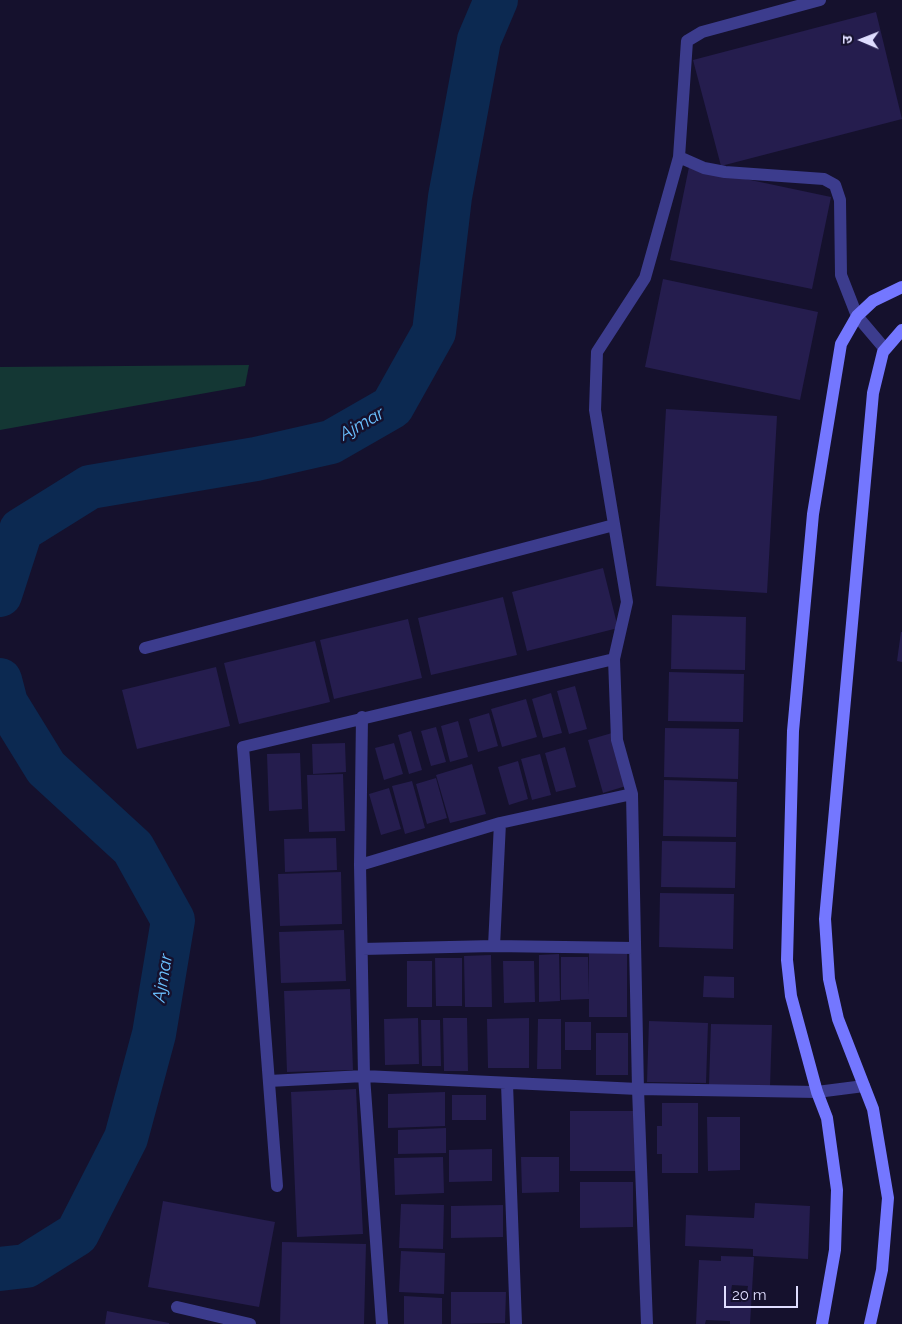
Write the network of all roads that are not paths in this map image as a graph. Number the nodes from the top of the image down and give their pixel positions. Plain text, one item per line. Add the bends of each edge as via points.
1 (820, 0) edge
2 (678, 157) junction
3 (902, 287) edge
4 (857, 316) junction
5 (902, 330) edge
6 (886, 349) junction
7 (614, 525) junction
8 (144, 648) dead end
9 (614, 659) junction
10 (362, 717) junction
11 (632, 794) junction
12 (500, 823) junction
13 (360, 865) junction
14 (494, 946) junction
15 (634, 948) junction
16 (362, 949) junction
17 (364, 1076) junction
18 (269, 1081) junction
19 (507, 1084) junction
20 (864, 1086) junction
21 (638, 1089) junction
22 (817, 1092) junction
23 (276, 1186) dead end
24 (177, 1307) dead end
25 (250, 1324) edge
26 (382, 1324) edge
27 (516, 1324) edge
28 (647, 1324) edge
29 (822, 1324) edge
30 (870, 1324) edge

1 - 2 street via 702,32 687,41
2 - 4 street via 704,168 725,172 824,179 835,185 840,200 841,275
2 - 7 street via 645,278 596,352 595,410
3 - 4 street via 873,301
4 - 6 street
4 - 22 street via 841,344 813,514 792,731 787,960 791,996
5 - 6 street
6 - 20 street via 872,393 825,919 829,979 836,1011
7 - 8 street
7 - 9 street via 627,602
9 - 10 street
9 - 11 street via 616,740
10 - 13 street
10 - 18 street via 243,747
11 - 12 street
11 - 15 street
12 - 13 street
12 - 14 street
13 - 16 street
14 - 15 street
14 - 16 street
15 - 21 street
16 - 17 street
17 - 18 street
17 - 19 street
17 - 26 street
18 - 23 street
19 - 21 street
19 - 27 street
20 - 22 street
20 - 30 street via 873,1109 888,1198 882,1270
21 - 22 street
21 - 28 street
22 - 29 street via 827,1118 837,1190 835,1250
24 - 25 street

